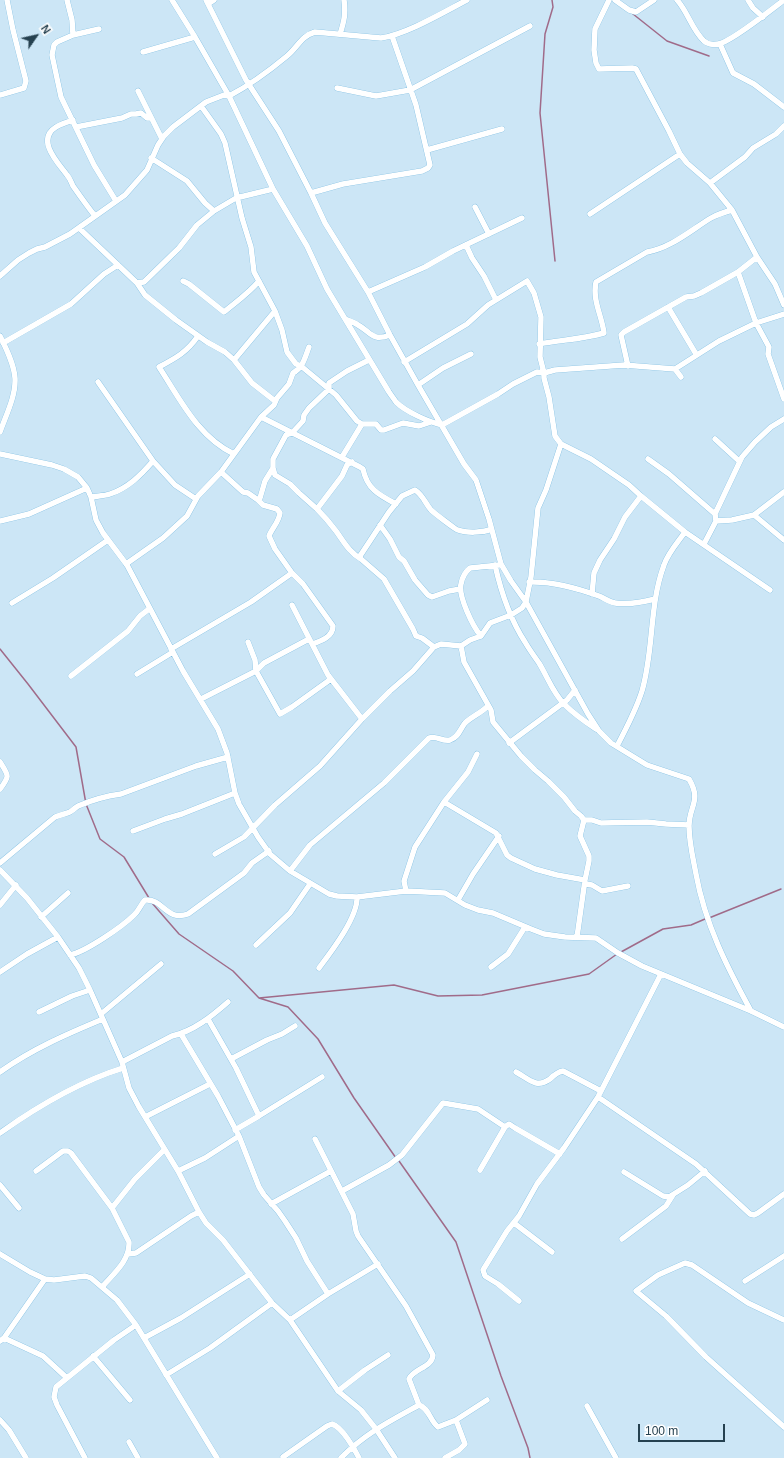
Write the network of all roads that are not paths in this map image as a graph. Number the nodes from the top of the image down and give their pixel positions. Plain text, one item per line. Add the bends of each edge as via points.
1 (7, 0) edge
2 (67, 0) edge
3 (172, 0) edge
4 (214, 0) edge
5 (344, 0) edge
6 (467, 0) edge
7 (608, 0) edge
8 (615, 0) edge
9 (654, 0) edge
10 (677, 0) edge
11 (748, 0) edge
12 (784, 0) edge
13 (207, 2) edge
14 (763, 16) junction
15 (530, 26) dead end
16 (99, 29) dead end
17 (340, 34) junction
18 (73, 35) junction
19 (392, 36) junction
20 (196, 37) junction
21 (720, 44) junction
22 (144, 52) dead end
23 (250, 85) junction
24 (337, 88) dead end
25 (410, 90) junction
26 (138, 91) dead end
27 (0, 95) edge
28 (229, 96) junction
29 (201, 106) junction
30 (784, 107) edge
31 (150, 118) junction
32 (73, 120) junction
33 (784, 126) edge
34 (76, 127) junction
35 (502, 129) dead end
36 (162, 139) junction
37 (427, 150) junction
38 (680, 154) junction
39 (152, 158) junction
40 (710, 183) junction
41 (273, 188) junction
42 (311, 193) junction
43 (238, 198) junction
44 (116, 201) junction
45 (475, 207) dead end
46 (732, 210) junction
47 (214, 211) junction
48 (590, 214) dead end
49 (95, 216) junction
50 (522, 218) dead end
51 (79, 228) junction
52 (489, 234) junction
53 (466, 245) junction
54 (757, 257) junction
55 (118, 266) junction
56 (738, 272) junction
57 (0, 276) edge
58 (183, 281) dead end
59 (259, 281) junction
60 (137, 283) junction
61 (368, 292) junction
62 (496, 300) junction
63 (784, 305) edge
64 (668, 307) junction
65 (275, 311) junction
66 (784, 314) edge
67 (345, 319) junction
68 (756, 323) junction
69 (390, 335) junction
70 (198, 336) junction
71 (1, 339) edge
72 (539, 344) junction
73 (309, 347) dead end
74 (471, 354) dead end
75 (696, 354) junction
76 (234, 360) junction
77 (369, 360) junction
78 (404, 362) junction
79 (301, 366) junction
80 (628, 366) junction
81 (675, 369) junction
82 (544, 373) junction
83 (681, 377) dead end
84 (98, 382) dead end
85 (418, 385) junction
86 (329, 389) junction
87 (784, 399) edge
88 (275, 401) junction
89 (261, 417) junction
90 (784, 419) edge
91 (432, 422) junction
92 (362, 424) junction
93 (442, 425) junction
94 (0, 432) edge
95 (292, 433) junction
96 (715, 440) dead end
97 (561, 444) junction
98 (0, 454) edge
99 (234, 454) junction
100 (342, 457) junction
101 (648, 459) dead end
102 (153, 461) junction
103 (352, 462) junction
104 (739, 462) junction
105 (273, 468) junction
106 (221, 472) junction
107 (87, 488) junction
108 (784, 492) edge
109 (641, 496) junction
110 (91, 497) junction
111 (196, 499) junction
112 (258, 500) junction
113 (396, 504) junction
114 (317, 509) junction
115 (715, 514) junction
116 (754, 515) junction
117 (0, 521) edge
118 (716, 521) junction
119 (380, 525) junction
120 (491, 529) junction
121 (685, 532) junction
122 (108, 540) junction
123 (784, 540) edge
124 (704, 544) junction
125 (361, 560) junction
126 (126, 564) junction
127 (498, 565) junction
128 (292, 573) junction
129 (508, 576) junction
130 (499, 581) junction
131 (530, 582) junction
132 (460, 589) junction
133 (770, 590) dead end
134 (592, 594) junction
135 (655, 599) junction
136 (526, 602) junction
137 (12, 604) dead end
138 (292, 605) dead end
139 (149, 609) junction
140 (512, 615) junction
141 (481, 636) junction
142 (248, 642) dead end
143 (310, 642) junction
144 (461, 646) junction
145 (434, 647) junction
146 (172, 651) junction
147 (256, 671) junction
148 (136, 674) dead end
149 (71, 676) dead end
150 (331, 679) junction
151 (575, 690) junction
152 (201, 699) junction
153 (563, 704) junction
154 (488, 706) junction
155 (362, 719) junction
156 (599, 731) junction
157 (509, 743) junction
158 (617, 746) junction
159 (476, 754) dead end
160 (228, 757) junction
161 (0, 762) edge
162 (0, 789) edge
163 (235, 793) junction
164 (444, 802) junction
165 (584, 820) junction
166 (689, 824) junction
167 (253, 829) junction
168 (133, 831) dead end
169 (498, 836) junction
170 (269, 851) junction
171 (215, 854) dead end
172 (0, 863) edge
173 (0, 870) edge
174 (290, 871) junction
175 (585, 882) junction
176 (310, 884) junction
177 (16, 885) junction
178 (628, 886) dead end
179 (406, 891) junction
180 (68, 893) dead end
181 (357, 897) junction
182 (458, 900) junction
183 (0, 905) edge
184 (41, 917) junction
185 (525, 927) junction
186 (58, 937) junction
187 (577, 937) junction
188 (256, 945) dead end
189 (70, 955) junction
190 (161, 964) dead end
191 (491, 967) dead end
192 (319, 968) dead end
193 (0, 972) edge
194 (662, 974) junction
195 (90, 990) junction
196 (228, 1002) dead end
197 (751, 1011) junction
198 (39, 1012) dead end
199 (102, 1016) junction
200 (208, 1019) junction
201 (295, 1026) dead end
202 (784, 1028) edge
203 (181, 1034) junction
204 (231, 1059) junction
205 (122, 1062) junction
206 (123, 1068) junction
207 (0, 1072) edge
208 (516, 1072) dead end
209 (322, 1077) dead end
210 (210, 1084) junction
211 (599, 1094) junction
212 (259, 1116) junction
213 (145, 1117) junction
214 (505, 1128) junction
215 (235, 1130) junction
216 (0, 1133) edge
217 (239, 1136) junction
218 (315, 1139) dead end
219 (164, 1150) junction
220 (560, 1154) junction
221 (480, 1170) dead end
222 (36, 1171) dead end
223 (178, 1171) junction
224 (331, 1171) junction
225 (705, 1171) junction
226 (624, 1172) dead end
227 (0, 1185) edge
228 (342, 1192) junction
229 (784, 1194) edge
230 (673, 1195) junction
231 (271, 1204) junction
232 (19, 1208) dead end
233 (112, 1208) junction
234 (199, 1212) junction
235 (514, 1223) junction
236 (622, 1239) dead end
237 (552, 1252) dead end
238 (0, 1254) edge
239 (128, 1254) junction
240 (784, 1256) edge
241 (378, 1264) junction
242 (250, 1274) junction
243 (45, 1279) junction
244 (746, 1281) dead end
245 (102, 1286) junction
246 (328, 1294) junction
247 (518, 1301) dead end
248 (272, 1303) junction
249 (290, 1320) junction
250 (784, 1320) edge
251 (136, 1325) junction
252 (144, 1338) junction
253 (2, 1339) edge
254 (388, 1355) dead end
255 (93, 1356) junction
256 (166, 1375) junction
257 (67, 1378) junction
258 (338, 1391) junction
259 (130, 1400) dead end
260 (487, 1400) dead end
261 (419, 1405) junction
262 (587, 1406) dead end
263 (0, 1420) edge
264 (456, 1420) junction
265 (784, 1427) edge
266 (376, 1429) junction
267 (129, 1442) dead end
268 (352, 1446) junction
269 (283, 1457) edge
270 (26, 1458) edge
271 (85, 1458) edge
272 (138, 1458) edge
273 (217, 1458) edge
274 (341, 1458) edge
275 (359, 1458) edge
276 (395, 1458) edge
277 (445, 1458) edge
278 (616, 1458) edge

1 - 27 street via 26,81 21,90
2 - 18 street
3 - 20 street
4 - 13 street
5 - 17 street via 346,13
6 - 19 street
7 - 38 street via 594,29 594,50 599,70 636,69
8 - 9 street via 636,12
10 - 21 street via 705,41
11 - 14 street
12 - 14 street
13 - 23 street
14 - 21 street
15 - 25 street
16 - 18 street
17 - 19 street via 381,38
17 - 23 street via 315,32 304,36 289,54
18 - 32 street via 54,45 52,55 61,97
19 - 25 street
20 - 22 street
20 - 28 street
21 - 30 street via 733,73 754,84
23 - 28 street
23 - 42 street via 279,131
24 - 25 street via 376,96
25 - 37 street
26 - 31 street
28 - 29 street via 216,97
28 - 41 street
29 - 36 street via 173,127
29 - 43 street via 225,143
31 - 34 street via 141,113 131,114
31 - 36 street
32 - 34 street
32 - 49 street via 54,128 48,140 49,148 53,158
33 - 40 street
34 - 44 street via 94,165
35 - 37 street
36 - 39 street
37 - 42 street via 430,165 428,168 343,184
38 - 40 street
38 - 48 street
39 - 44 street via 147,170 125,195
39 - 47 street via 187,181
40 - 46 street
41 - 43 street
41 - 67 street
42 - 61 street via 325,223
43 - 47 street
43 - 59 street via 251,247 254,272
44 - 49 street
45 - 52 street
46 - 54 street
46 - 72 street via 713,217 667,246 647,252 596,282 597,309 604,333
47 - 60 street via 197,225 179,248 152,275 144,282
49 - 51 street
50 - 52 street
51 - 55 street
51 - 57 street via 29,253
52 - 53 street
53 - 61 street
53 - 62 street
54 - 56 street
54 - 63 street via 775,284
55 - 60 street
55 - 71 street via 104,274 70,304
56 - 64 street via 697,296 686,297
56 - 68 street
58 - 59 street via 224,312
59 - 65 street
60 - 70 street via 145,295
61 - 69 street
62 - 72 street via 527,281 534,293 541,317
62 - 78 street via 467,324
64 - 75 street
64 - 80 street via 621,335
65 - 76 street
65 - 79 street via 287,352 296,364
66 - 68 street
67 - 69 street via 358,324 379,339
67 - 77 street
68 - 75 street
68 - 87 street via 769,347 768,354
69 - 78 street
70 - 76 street via 226,352
70 - 99 street via 188,349 159,367 183,407 207,436 222,449
71 - 94 street via 15,377 9,409
72 - 82 street via 540,363
73 - 79 street
74 - 85 street via 443,368
75 - 81 street
76 - 88 street via 252,383
77 - 86 street via 332,381
77 - 91 street via 397,404
78 - 85 street
79 - 86 street
79 - 88 street via 293,373 289,384
80 - 81 street
80 - 82 street via 555,370
81 - 83 street
82 - 93 street via 532,374
82 - 97 street via 555,436
84 - 102 street
85 - 93 street
86 - 92 street
86 - 95 street via 309,408 303,421
88 - 89 street via 272,408
89 - 95 street
89 - 99 street
90 - 104 street via 755,442
91 - 92 street via 419,426 402,423 384,430 376,424
91 - 93 street
92 - 100 street
93 - 120 street via 479,486
95 - 100 street
95 - 105 street via 286,436 277,450
96 - 104 street
97 - 109 street via 613,473
97 - 131 street via 538,508
98 - 107 street via 64,469 78,477
99 - 106 street
100 - 103 street
101 - 115 street
102 - 110 street via 140,477 126,486 109,495
102 - 111 street via 175,484
103 - 113 street via 363,469 373,491
103 - 114 street via 347,464 342,476
104 - 115 street
105 - 112 street
105 - 114 street via 275,475 290,484
106 - 111 street
106 - 112 street via 243,492 248,492
107 - 110 street
107 - 117 street via 29,514
108 - 116 street
109 - 121 street
109 - 134 street via 625,517 600,560 594,573
110 - 122 street via 96,520
111 - 126 street via 187,516 179,524
112 - 128 street via 280,513 280,519 269,536
113 - 119 street
113 - 120 street via 402,496 415,490 430,509 457,530 482,532
114 - 125 street via 347,548
115 - 118 street
116 - 118 street
116 - 123 street
118 - 124 street
119 - 125 street via 361,552
119 - 132 street via 399,557 428,595 432,597
120 - 127 street
121 - 124 street
121 - 135 street via 664,564
122 - 126 street
122 - 137 street
124 - 133 street
125 - 145 street via 384,579 416,636
126 - 139 street
127 - 129 street
127 - 130 street
127 - 132 street via 470,568 464,575
128 - 143 street via 333,626 328,637
128 - 146 street
129 - 130 street
129 - 136 street
130 - 140 street
131 - 134 street via 548,583
131 - 136 street
132 - 141 street via 470,620
134 - 135 street via 616,604
135 - 158 street via 642,691
136 - 140 street
136 - 151 street
138 - 143 street
139 - 146 street
139 - 149 street via 128,631
140 - 141 street via 490,623
140 - 153 street via 524,642
141 - 144 street
142 - 147 street
143 - 147 street via 264,663
143 - 150 street
144 - 145 street via 441,644
144 - 154 street via 464,662
145 - 155 street via 413,671
146 - 148 street
146 - 152 street
147 - 150 street via 280,714
147 - 152 street
150 - 155 street
151 - 153 street
151 - 156 street
152 - 160 street via 218,729
153 - 156 street
153 - 157 street
154 - 157 street via 492,722
154 - 174 street via 469,719 452,739 429,738 384,783 310,845
155 - 167 street via 320,766 263,816
156 - 158 street
157 - 165 street via 551,783
158 - 166 street via 647,765 690,779 695,796
159 - 164 street via 468,772
160 - 163 street
160 - 172 street via 121,794 93,801 55,817
161 - 162 street via 8,776
163 - 167 street
163 - 168 street
164 - 169 street via 494,831
164 - 179 street via 415,847 404,882
165 - 166 street via 601,823
165 - 175 street via 580,836 589,861
166 - 197 street via 696,876 704,909 724,961
167 - 170 street
167 - 171 street
169 - 175 street via 511,858 535,869
169 - 182 street
170 - 174 street
170 - 189 street via 252,863 244,873 188,914 177,916 153,900 145,900 135,915 78,954
173 - 177 street
174 - 176 street
175 - 178 street via 602,891
175 - 187 street
176 - 181 street via 329,894
176 - 188 street via 290,913
177 - 183 street
177 - 184 street
179 - 181 street
179 - 182 street via 445,893
180 - 184 street
181 - 192 street via 348,924
182 - 185 street
184 - 186 street
185 - 187 street via 544,934
185 - 191 street via 508,954
186 - 189 street
186 - 193 street
187 - 194 street via 596,938 618,954
189 - 195 street
190 - 199 street
194 - 197 street
194 - 211 street
195 - 198 street
195 - 199 street
196 - 200 street
197 - 202 street
199 - 205 street
199 - 207 street via 43,1045
200 - 203 street
200 - 204 street
201 - 204 street
203 - 205 street via 172,1036
203 - 210 street
204 - 212 street
205 - 206 street
206 - 213 street via 129,1088
206 - 216 street via 93,1078 41,1104
208 - 211 street via 541,1084 563,1071
209 - 212 street
210 - 213 street
210 - 215 street
211 - 220 street
211 - 225 street
212 - 215 street
213 - 219 street
214 - 220 street via 509,1124 512,1125
214 - 221 street
214 - 228 street via 478,1109 443,1103 402,1156
215 - 217 street
217 - 223 street via 205,1158
217 - 231 street via 259,1187
218 - 224 street
219 - 223 street
219 - 233 street via 135,1179
220 - 235 street via 537,1184
222 - 233 street via 63,1151 68,1151
223 - 234 street
224 - 228 street
224 - 231 street
225 - 229 street via 746,1211 754,1215
225 - 230 street
226 - 230 street via 663,1196
227 - 232 street
228 - 241 street via 353,1214 356,1232
230 - 236 street via 666,1206
231 - 246 street via 296,1238
233 - 239 street via 129,1242
234 - 239 street via 136,1252
234 - 242 street
235 - 237 street
235 - 247 street via 483,1272
238 - 243 street
239 - 245 street
240 - 244 street
241 - 246 street
241 - 261 street via 406,1306 433,1355 430,1363 409,1379
242 - 248 street
242 - 252 street via 181,1318
243 - 245 street via 85,1276
243 - 253 street
245 - 251 street via 117,1300
246 - 249 street
248 - 249 street
248 - 256 street via 210,1348
249 - 258 street
250 - 265 street via 748,1303 692,1265 685,1263 658,1275 636,1291
251 - 252 street
251 - 255 street
252 - 256 street
253 - 257 street via 43,1356
254 - 258 street
255 - 257 street
255 - 259 street
256 - 273 street
257 - 271 street via 56,1387 54,1397
258 - 266 street via 361,1410
260 - 264 street
261 - 264 street via 424,1407 438,1427
261 - 266 street
262 - 278 street
263 - 270 street
264 - 277 street via 465,1444
266 - 268 street
266 - 276 street
267 - 272 street
268 - 269 street via 338,1427 332,1424
268 - 274 street
268 - 275 street

